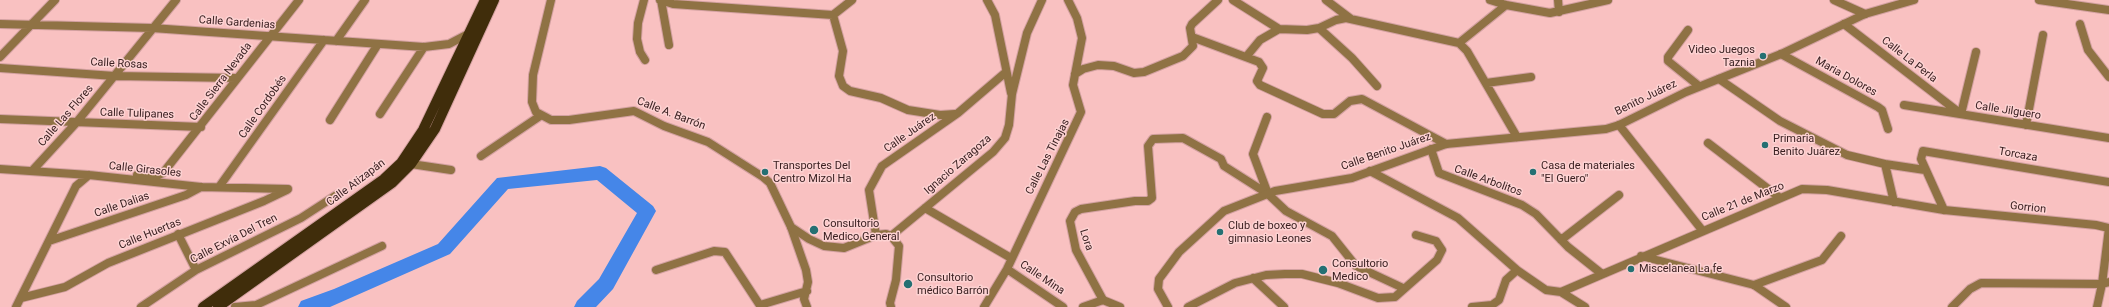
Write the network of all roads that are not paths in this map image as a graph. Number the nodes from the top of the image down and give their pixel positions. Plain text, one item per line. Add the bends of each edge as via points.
1 (55, 0) edge
2 (176, 0) edge
3 (299, 0) edge
4 (365, 0) edge
5 (485, 0) edge
6 (494, 0) edge
7 (551, 0) edge
8 (644, 0) edge
9 (660, 0) edge
10 (852, 0) edge
11 (987, 0) edge
12 (1042, 0) edge
13 (1068, 0) edge
14 (1218, 0) edge
15 (1233, 0) edge
16 (1326, 0) edge
17 (1490, 0) edge
18 (1558, 0) edge
19 (1608, 0) edge
20 (1834, 0) edge
21 (1914, 0) edge
22 (2039, 0) edge
23 (713, 3) edge
24 (1506, 5) junction
25 (2109, 10) edge
26 (1560, 12) junction
27 (1865, 14) junction
28 (833, 15) junction
29 (1352, 19) junction
30 (0, 24) edge
31 (1844, 24) junction
32 (2080, 24) dead end
33 (30, 26) junction
34 (152, 28) junction
35 (1319, 28) junction
36 (1279, 29) junction
37 (1688, 30) dead end
38 (474, 33) junction
39 (2043, 35) dead end
40 (270, 36) junction
41 (1192, 37) junction
42 (324, 40) junction
43 (336, 41) junction
44 (1458, 43) junction
45 (378, 44) junction
46 (668, 46) dead end
47 (424, 47) junction
48 (1976, 52) dead end
49 (1781, 54) junction
50 (0, 57) edge
51 (1246, 57) junction
52 (645, 60) dead end
53 (0, 68) edge
54 (1006, 72) junction
55 (1075, 74) junction
56 (115, 76) junction
57 (1531, 77) dead end
58 (2109, 77) edge
59 (236, 78) junction
60 (1719, 79) junction
61 (1486, 83) junction
62 (1376, 86) dead end
63 (1698, 86) junction
64 (1012, 94) junction
65 (1904, 105) dead end
66 (958, 113) junction
67 (380, 114) dead end
68 (1960, 114) junction
69 (540, 116) junction
70 (1267, 117) dead end
71 (0, 119) edge
72 (330, 120) dead end
73 (76, 123) junction
74 (1619, 125) junction
75 (2026, 125) junction
76 (201, 127) junction
77 (1888, 129) dead end
78 (1517, 137) junction
79 (2109, 138) edge
80 (1708, 143) dead end
81 (1446, 144) junction
82 (1431, 149) junction
83 (481, 156) dead end
84 (411, 164) junction
85 (1884, 164) junction
86 (0, 169) edge
87 (451, 170) dead end
88 (1925, 170) junction
89 (32, 171) junction
90 (1370, 171) junction
91 (89, 175) junction
92 (102, 177) junction
93 (2109, 182) edge
94 (201, 187) junction
95 (219, 188) junction
96 (288, 189) joint
97 (338, 194) dead end
98 (1268, 194) junction
99 (1619, 195) dead end
100 (1780, 198) junction
101 (1894, 202) junction
102 (925, 208) junction
103 (1944, 210) junction
104 (791, 227) junction
105 (2109, 228) edge
106 (1702, 230) junction
107 (178, 234) junction
108 (876, 235) junction
109 (1416, 235) dead end
110 (892, 236) junction
111 (1842, 236) dead end
112 (1561, 240) junction
113 (49, 241) junction
114 (382, 246) dead end
115 (1641, 256) junction
116 (1011, 258) junction
117 (1007, 269) junction
118 (196, 270) junction
119 (656, 270) dead end
120 (1517, 270) junction
121 (1602, 274) junction
122 (1253, 278) junction
123 (1754, 285) junction
124 (2106, 285) edge
125 (1403, 288) junction
126 (807, 291) junction
127 (1561, 292) junction
128 (22, 298) junction
129 (1102, 300) junction
130 (761, 306) edge
131 (16, 307) edge
132 (141, 307) edge
133 (203, 307) edge
134 (218, 307) edge
135 (235, 307) edge
136 (807, 307) edge
137 (891, 307) edge
138 (984, 307) edge
139 (1063, 307) edge
140 (1083, 307) edge
141 (1120, 307) edge
142 (1168, 307) edge
143 (1188, 307) edge
144 (1284, 307) edge
145 (1472, 307) edge
146 (1585, 307) edge
147 (1786, 307) edge
148 (1952, 307) edge
149 (2097, 307) edge

1 - 33 street
2 - 34 street, Calle Las Flores
3 - 40 street, Calle Sierra Nevada
4 - 43 street
5 - 38 main road
6 - 38 main road
7 - 69 street via 532,89 533,107
8 - 52 street via 637,39
9 - 23 street via 673,4
9 - 46 street
10 - 28 street
11 - 54 street via 996,21
12 - 64 street via 1030,24
13 - 55 street, Calle Las Tinajas via 1077,18 1082,38
14 - 41 street via 1192,24
15 - 36 street
16 - 29 street
17 - 24 street
18 - 26 street
19 - 26 street
20 - 27 street
21 - 27 street
22 - 25 street
23 - 28 street
24 - 26 street via 1543,13
24 - 44 street
27 - 31 street
28 - 66 street via 843,51 839,70 839,79 843,86 850,91 874,96 908,110 940,115
29 - 35 street via 1340,19
29 - 44 street
30 - 33 street, Calle Gardenias
31 - 49 street, Benito Juárez
31 - 68 street, Calle La Perla
32 - 58 street via 2088,50
33 - 34 street, Calle Gardenias
33 - 50 street
34 - 40 street, Calle Gardenias
34 - 56 street, Calle Las Flores
35 - 36 street
35 - 62 street via 1352,58
36 - 51 street via 1260,40
37 - 63 street via 1668,57 1668,61
38 - 47 street, Calle Gardenias via 449,44
38 - 84 main road, Calle Atizapán via 435,129
38 - 133 main road, Calle Atizapán via 423,130 401,163 384,179
39 - 75 street
40 - 42 street, Calle Gardenias
40 - 59 street, Calle Sierra Nevada
41 - 51 street
41 - 55 street via 1193,46 1188,53 1148,72 1134,73 1114,66 1098,65
42 - 43 street, Calle Gardenias
42 - 95 street, Calle Cordobés
43 - 45 street, Calle Gardenias
44 - 61 street via 1467,51
45 - 47 street, Calle Gardenias
45 - 72 street
47 - 67 street
48 - 68 street
49 - 60 street, Benito Juárez
49 - 77 street, Maria Dolores via 1878,107 1882,110
51 - 81 street via 1262,64 1263,68 1257,81 1260,85 1323,114 1334,114 1350,101 1362,99
53 - 56 street, Calle Rosas
54 - 64 street
54 - 66 street, Calle Juárez
55 - 116 street, Calle Las Tinajas via 1073,85 1082,112
56 - 59 street, Calle Rosas
56 - 73 street, Calle Las Flores
57 - 61 street
59 - 76 street, Calle Sierra Nevada
60 - 63 street, Benito Juárez
60 - 85 street via 1780,121 1825,145
61 - 78 street
63 - 74 street, Benito Juárez
64 - 102 street, Ignacio Zaragoza via 1009,125 999,146
65 - 68 street, Calle Jilguero
66 - 108 street, Calle Juárez via 882,166 877,173 869,190
68 - 75 street, Calle Jilguero
69 - 83 street
69 - 104 street, Calle A. Barrón via 551,120 563,120 634,111 664,126 708,142 770,183
70 - 98 street via 1253,154
71 - 73 street, Calle Tulipanes
73 - 76 street, Calle Tulipanes
73 - 89 street, Calle Las Flores
74 - 78 street, Benito Juárez via 1578,133
74 - 106 street
75 - 79 street, Calle Jilguero
76 - 92 street, Calle Sierra Nevada via 160,176 110,174
78 - 81 street, Benito Juárez
80 - 100 street
81 - 82 street, Calle Benito Juárez
82 - 90 street, Calle Benito Juárez
82 - 112 street, Calle Arbolitos via 1439,172 1446,177 1522,205 1536,214
84 - 87 street
84 - 134 main road, Calle Atizapán via 392,183
85 - 88 street
85 - 101 street
86 - 89 street, Calle Girasoles
88 - 93 street, Torcaza via 1921,159 1923,152
88 - 103 street
89 - 91 street, Calle Girasoles
90 - 98 street, Calle Benito Juárez via 1345,179 1295,186
90 - 120 street via 1458,218
91 - 92 street, Calle Girasoles
91 - 113 street via 76,186
92 - 94 street, Calle Girasoles
94 - 95 street, Calle Girasoles
94 - 113 street, Calle Dalias via 186,195
95 - 96 street, Calle Girasoles
96 - 107 street, Calle Huertas via 264,201
97 - 118 street, Calle Exvía Del Tren via 301,218
98 - 125 street via 1286,211 1332,236 1356,266
98 - 129 street, Lora via 1224,166 1221,159 1183,138 1153,139 1148,146 1152,198 1081,209 1075,212 1070,221 1076,250
98 - 142 street, Calle Benito Juárez via 1224,211 1179,252 1158,283 1160,295
99 - 112 street
100 - 101 street, Calle 21 de Marzo via 1802,189 1809,189
100 - 106 street, Calle 21 de Marzo
101 - 103 street, Calle 21 de Marzo
102 - 110 street, Ignacio Zaragoza
102 - 116 street
103 - 105 street, Gorrion
104 - 108 street via 809,239 836,248 844,248
104 - 126 street, Calle A. Barrón via 806,270
105 - 124 street
106 - 115 street, Calle 21 de Marzo
107 - 118 street
107 - 128 street, Calle Huertas via 108,263 65,287
108 - 110 street
109 - 125 street via 1436,241 1442,250 1437,260
110 - 137 street via 899,246
111 - 123 street via 1822,260
112 - 121 street, Calle Arbolitos
113 - 128 street
114 - 135 street via 256,305
115 - 121 street, Calle 21 de Marzo
115 - 123 street
116 - 117 street, Calle Las Tinajas
117 - 138 street, Calle Las Tinajas
117 - 139 street, Calle Mina
118 - 132 street, Calle Exvía Del Tren
119 - 130 street via 714,251 725,252
120 - 127 street via 1546,290
120 - 145 street via 1506,280 1499,300 1492,305
121 - 127 street, Calle 21 de Marzo
122 - 125 street via 1302,274 1338,283 1378,298 1395,298
122 - 143 street via 1235,283
122 - 144 street
123 - 147 street
124 - 148 street via 1981,283 1970,289
124 - 149 street
126 - 130 street
126 - 136 street, Calle A. Barrón via 804,299
127 - 146 street
128 - 131 street
129 - 140 street
129 - 141 street via 1109,300

